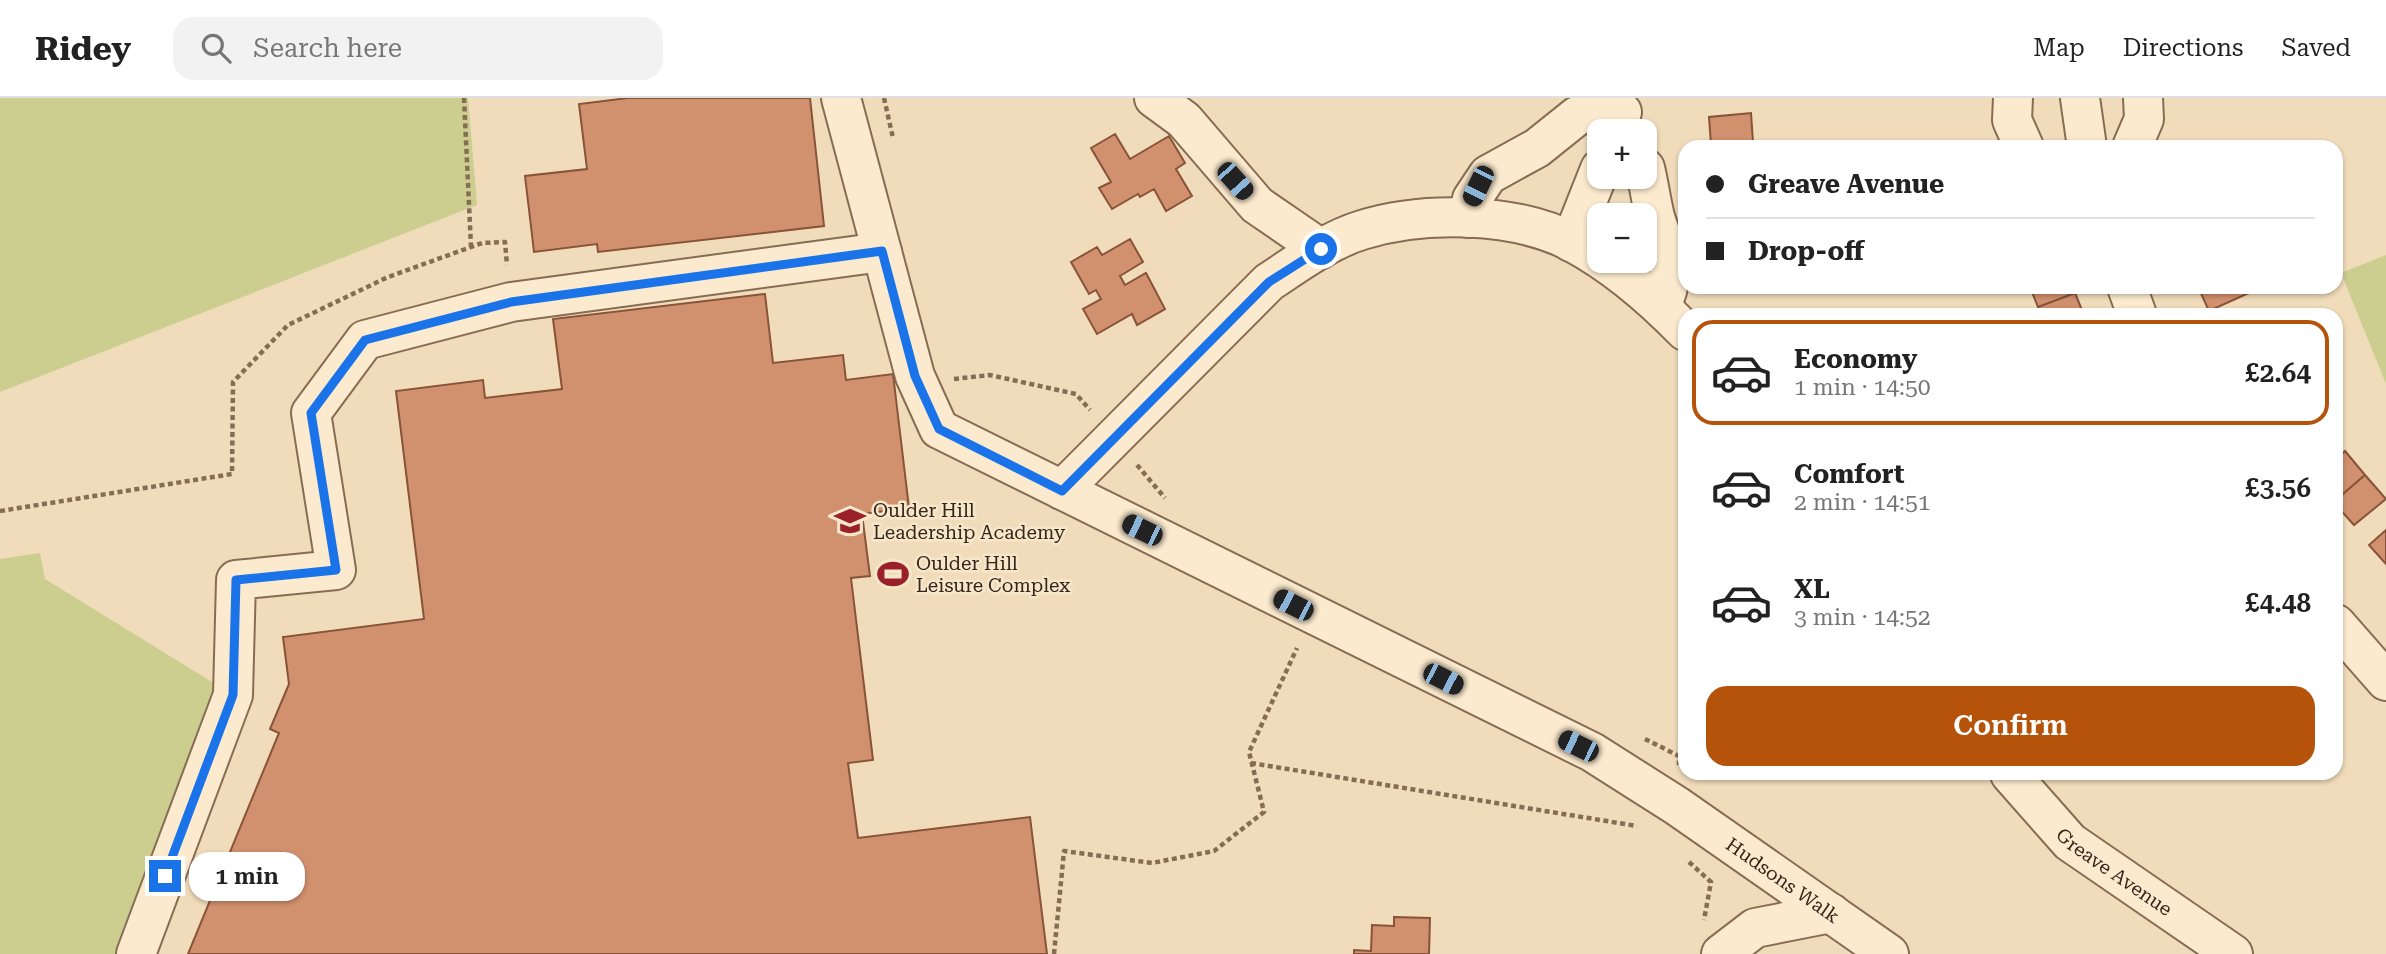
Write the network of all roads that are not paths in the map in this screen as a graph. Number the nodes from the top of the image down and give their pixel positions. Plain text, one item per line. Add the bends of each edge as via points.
1 (841, 98) edge
2 (1154, 98) edge
3 (2013, 98) edge
4 (2080, 98) edge
5 (2143, 98) edge
6 (1621, 114) edge
7 (2021, 140) edge
8 (2086, 140) edge
9 (2135, 140) edge
10 (1592, 189) edge
11 (1649, 189) edge
12 (1468, 218) junction
13 (1571, 242) junction
14 (1321, 249) junction
15 (882, 251) junction
16 (1673, 318) edge
17 (1062, 491) junction
18 (2343, 632) edge
19 (2386, 681) edge
20 (2015, 780) edge
21 (1831, 913) junction
22 (1713, 938) edge
23 (136, 954) edge
24 (1889, 954) edge
25 (2233, 954) edge

1 - 15 street, Hudsons Walk
2 - 14 street via 1184,120 1257,205
3 - 7 street via 2012,120
4 - 8 street
5 - 9 street via 2144,118
6 - 12 street via 1610,108 1577,116 1537,148 1488,175 1472,198
10 - 13 street
11 - 16 street via 1670,263 1668,293
12 - 13 street via 1513,223
12 - 14 street via 1394,223 1361,230
13 - 16 street
14 - 17 street via 1269,282
15 - 17 street, Hudsons Walk via 915,376 939,429
15 - 23 street via 511,302 365,340 311,413 336,570 236,580 233,695
17 - 21 street, Hudsons Walk via 1592,752 1664,817
18 - 19 street
20 - 25 street, Greave Avenue via 2070,842
21 - 22 street
21 - 24 street, Hudsons Walk

